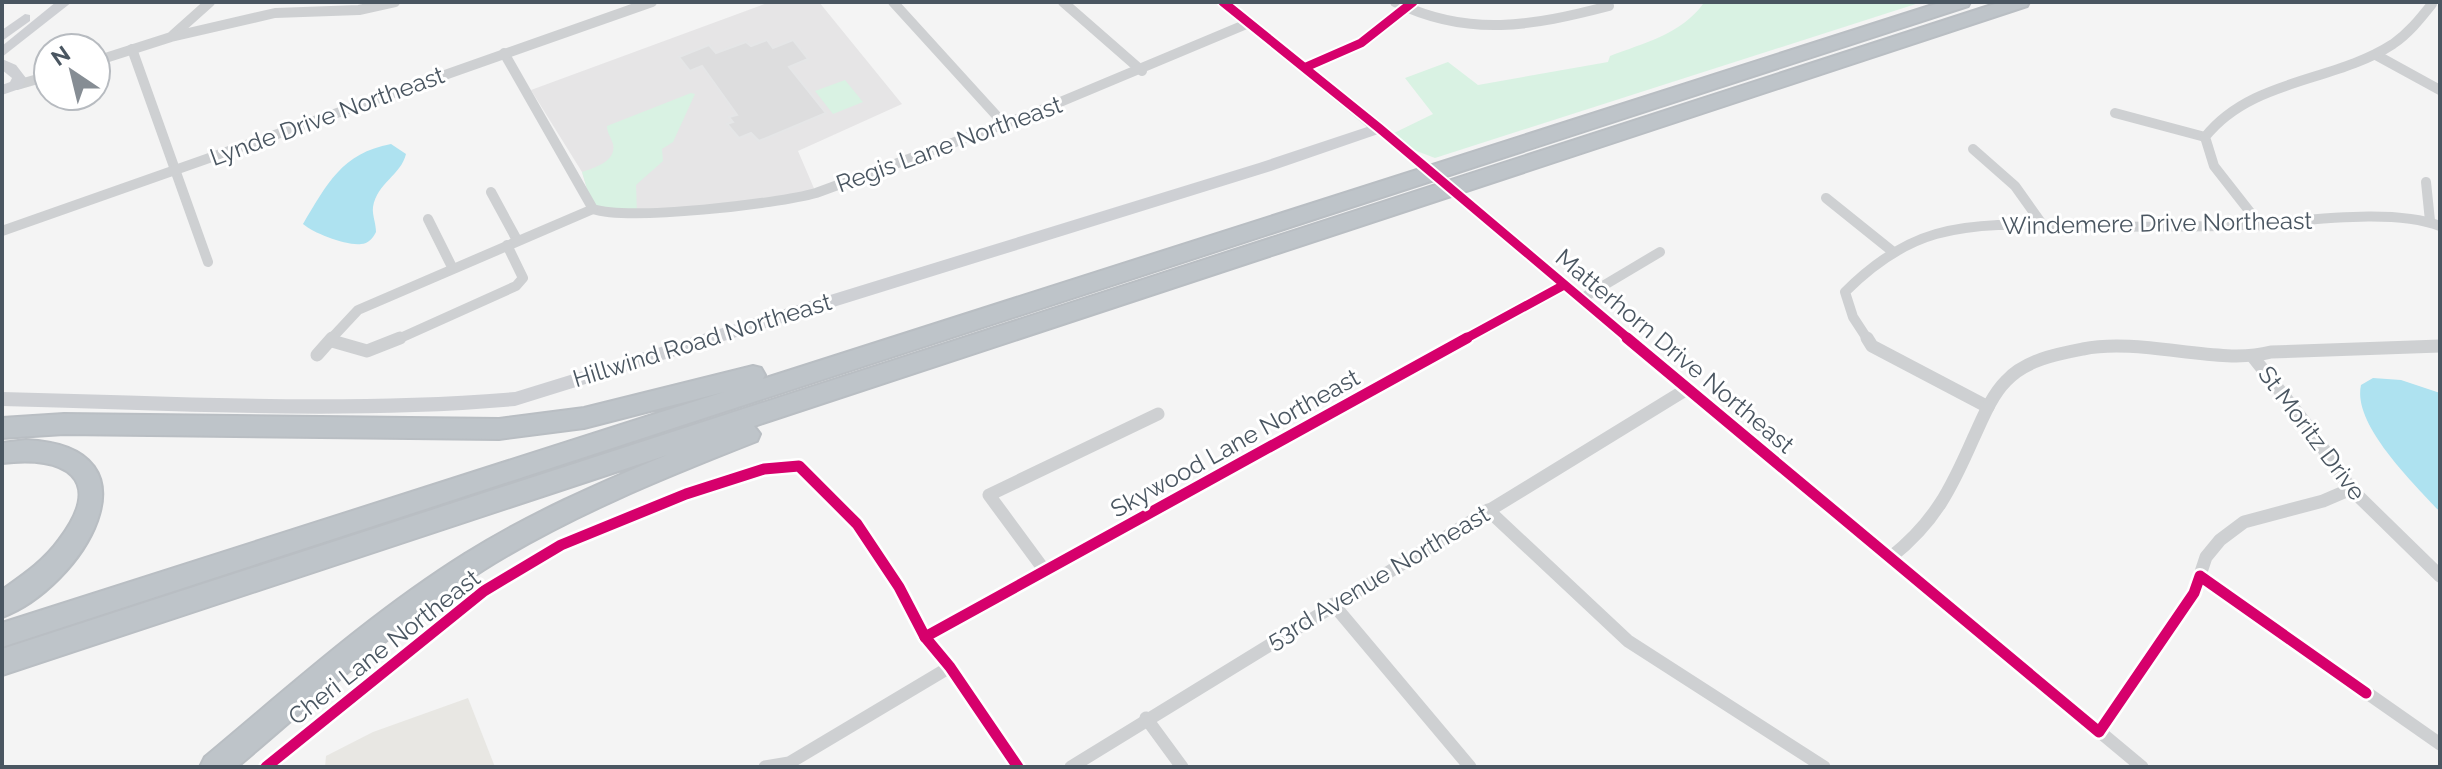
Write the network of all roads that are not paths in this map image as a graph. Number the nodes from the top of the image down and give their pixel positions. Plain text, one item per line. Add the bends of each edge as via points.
1 (47, 2) edge
2 (65, 2) edge
3 (210, 2) edge
4 (395, 2) edge
5 (652, 2) edge
6 (893, 2) edge
7 (1063, 2) edge
8 (1223, 2) edge
9 (1395, 2) edge
10 (1961, 2) edge
11 (2020, 2) edge
12 (2432, 4) edge
13 (1410, 5) edge
14 (1609, 6) dead end
15 (1249, 23) junction
16 (2, 37) edge
17 (171, 37) junction
18 (132, 49) junction
19 (2, 53) edge
20 (504, 53) junction
21 (2376, 55) junction
22 (112, 56) edge
23 (2, 64) edge
24 (1306, 67) junction
25 (1142, 71) junction
26 (32, 81) edge
27 (9, 88) edge
28 (2440, 90) edge
29 (2115, 113) dead end
30 (1005, 125) junction
31 (1379, 128) junction
32 (2205, 137) junction
33 (1973, 149) dead end
34 (176, 169) junction
35 (2426, 182) dead end
36 (491, 192) dead end
37 (1826, 198) dead end
38 (593, 209) junction
39 (428, 219) dead end
40 (2435, 223) edge
41 (2042, 224) junction
42 (2261, 226) junction
43 (2, 231) edge
44 (512, 242) junction
45 (1892, 251) junction
46 (1660, 252) dead end
47 (1242, 256) junction
48 (208, 262) dead end
49 (452, 267) junction
50 (1564, 285) junction
51 (1581, 299) junction
52 (332, 341) junction
53 (904, 342) junction
54 (2440, 346) edge
55 (317, 355) dead end
56 (2253, 357) junction
57 (1687, 389) junction
58 (2, 399) edge
59 (1988, 407) junction
60 (1158, 414) dead end
61 (2, 428) edge
62 (2, 453) edge
63 (2351, 489) junction
64 (1488, 510) junction
65 (1891, 557) junction
66 (1045, 571) junction
67 (2200, 576) junction
68 (2440, 576) edge
69 (220, 591) junction
70 (1333, 604) junction
71 (2, 605) edge
72 (2, 635) edge
73 (925, 637) junction
74 (2, 662) edge
75 (950, 667) junction
76 (2, 669) edge
77 (1146, 718) junction
78 (2099, 732) junction
79 (2440, 744) edge
80 (215, 767) edge
81 (266, 767) edge
82 (765, 767) edge
83 (1018, 767) edge
84 (1071, 767) edge
85 (1182, 767) edge
86 (1470, 767) edge
87 (1824, 767) edge
88 (2142, 767) edge

1 - 16 street
2 - 19 street
3 - 17 street
4 - 17 street via 359,10 275,13
5 - 20 street, Lynde Drive Northeast
6 - 30 street
7 - 25 street
8 - 15 street, Matterhorn Drive Northeast
9 - 13 street
10 - 53 highway
11 - 47 highway
12 - 21 street via 2424,19
13 - 14 street via 1458,25 1503,28
13 - 24 street via 1361,43
15 - 24 street, Matterhorn Drive Northeast
15 - 25 street, Regis Lane Northeast
17 - 18 street
18 - 22 street
18 - 34 street
20 - 34 street, Lynde Drive Northeast
20 - 38 street
21 - 28 street
21 - 32 street via 2259,97 2223,115
23 - 27 street via 16,73
24 - 31 street, Matterhorn Drive Northeast
25 - 30 street, Regis Lane Northeast
26 - 27 street
29 - 32 street
30 - 38 street, Regis Lane Northeast via 923,158 791,200 637,213
31 - 50 street, Matterhorn Drive Northeast, bridge
31 - 58 street, Hillwind Road Northeast via 515,399 291,405
32 - 42 street via 2214,166
33 - 41 street via 2015,186
34 - 43 street, Lynde Drive Northeast
34 - 48 street
35 - 40 street
36 - 44 street
37 - 45 street
38 - 44 street
39 - 49 street
40 - 42 street, Windemere Drive Northeast via 2378,217
41 - 42 street, Windemere Drive Northeast
41 - 45 street, Windemere Drive Northeast via 2003,223 1937,234
44 - 49 street
44 - 52 street via 523,278 516,286 377,349
45 - 59 street, Windemere Drive Northeast via 1845,292 1853,317 1872,346
46 - 51 street
47 - 69 highway
47 - 80 highway via 768,426 561,513 438,587
49 - 52 street via 358,310
50 - 51 street, Matterhorn Drive Northeast
50 - 66 street, Skywood Lane Northeast
51 - 57 street, Matterhorn Drive Northeast
52 - 55 street
53 - 61 highway via 847,351 609,412 509,428
53 - 72 highway
54 - 56 street
56 - 59 street via 2157,347 2087,348 2035,361 2006,380
56 - 63 street, St Moritz Drive
57 - 64 street, 53rd Avenue Northeast
57 - 65 street, Matterhorn Drive Northeast
59 - 65 street via 1952,486 1919,535
60 - 66 street via 989,495
62 - 71 highway via 43,450 66,455 83,467 91,489 86,517 66,552
63 - 67 street via 2244,522 2206,557
63 - 68 street, St Moritz Drive
64 - 70 street, 53rd Avenue Northeast
64 - 87 street via 1628,641
65 - 78 street, Matterhorn Drive Northeast
66 - 73 street, Skywood Lane Northeast
67 - 78 street via 2194,593
67 - 79 street
69 - 74 highway
69 - 76 highway
70 - 77 street, 53rd Avenue Northeast
70 - 86 street
73 - 75 street
73 - 81 street, Cheri Lane Northeast via 857,524 814,478 799,466 764,469 561,545 484,591
75 - 82 street via 789,763
75 - 83 street
77 - 84 street, 53rd Avenue Northeast
77 - 85 street
78 - 88 street, Matterhorn Drive Northeast

